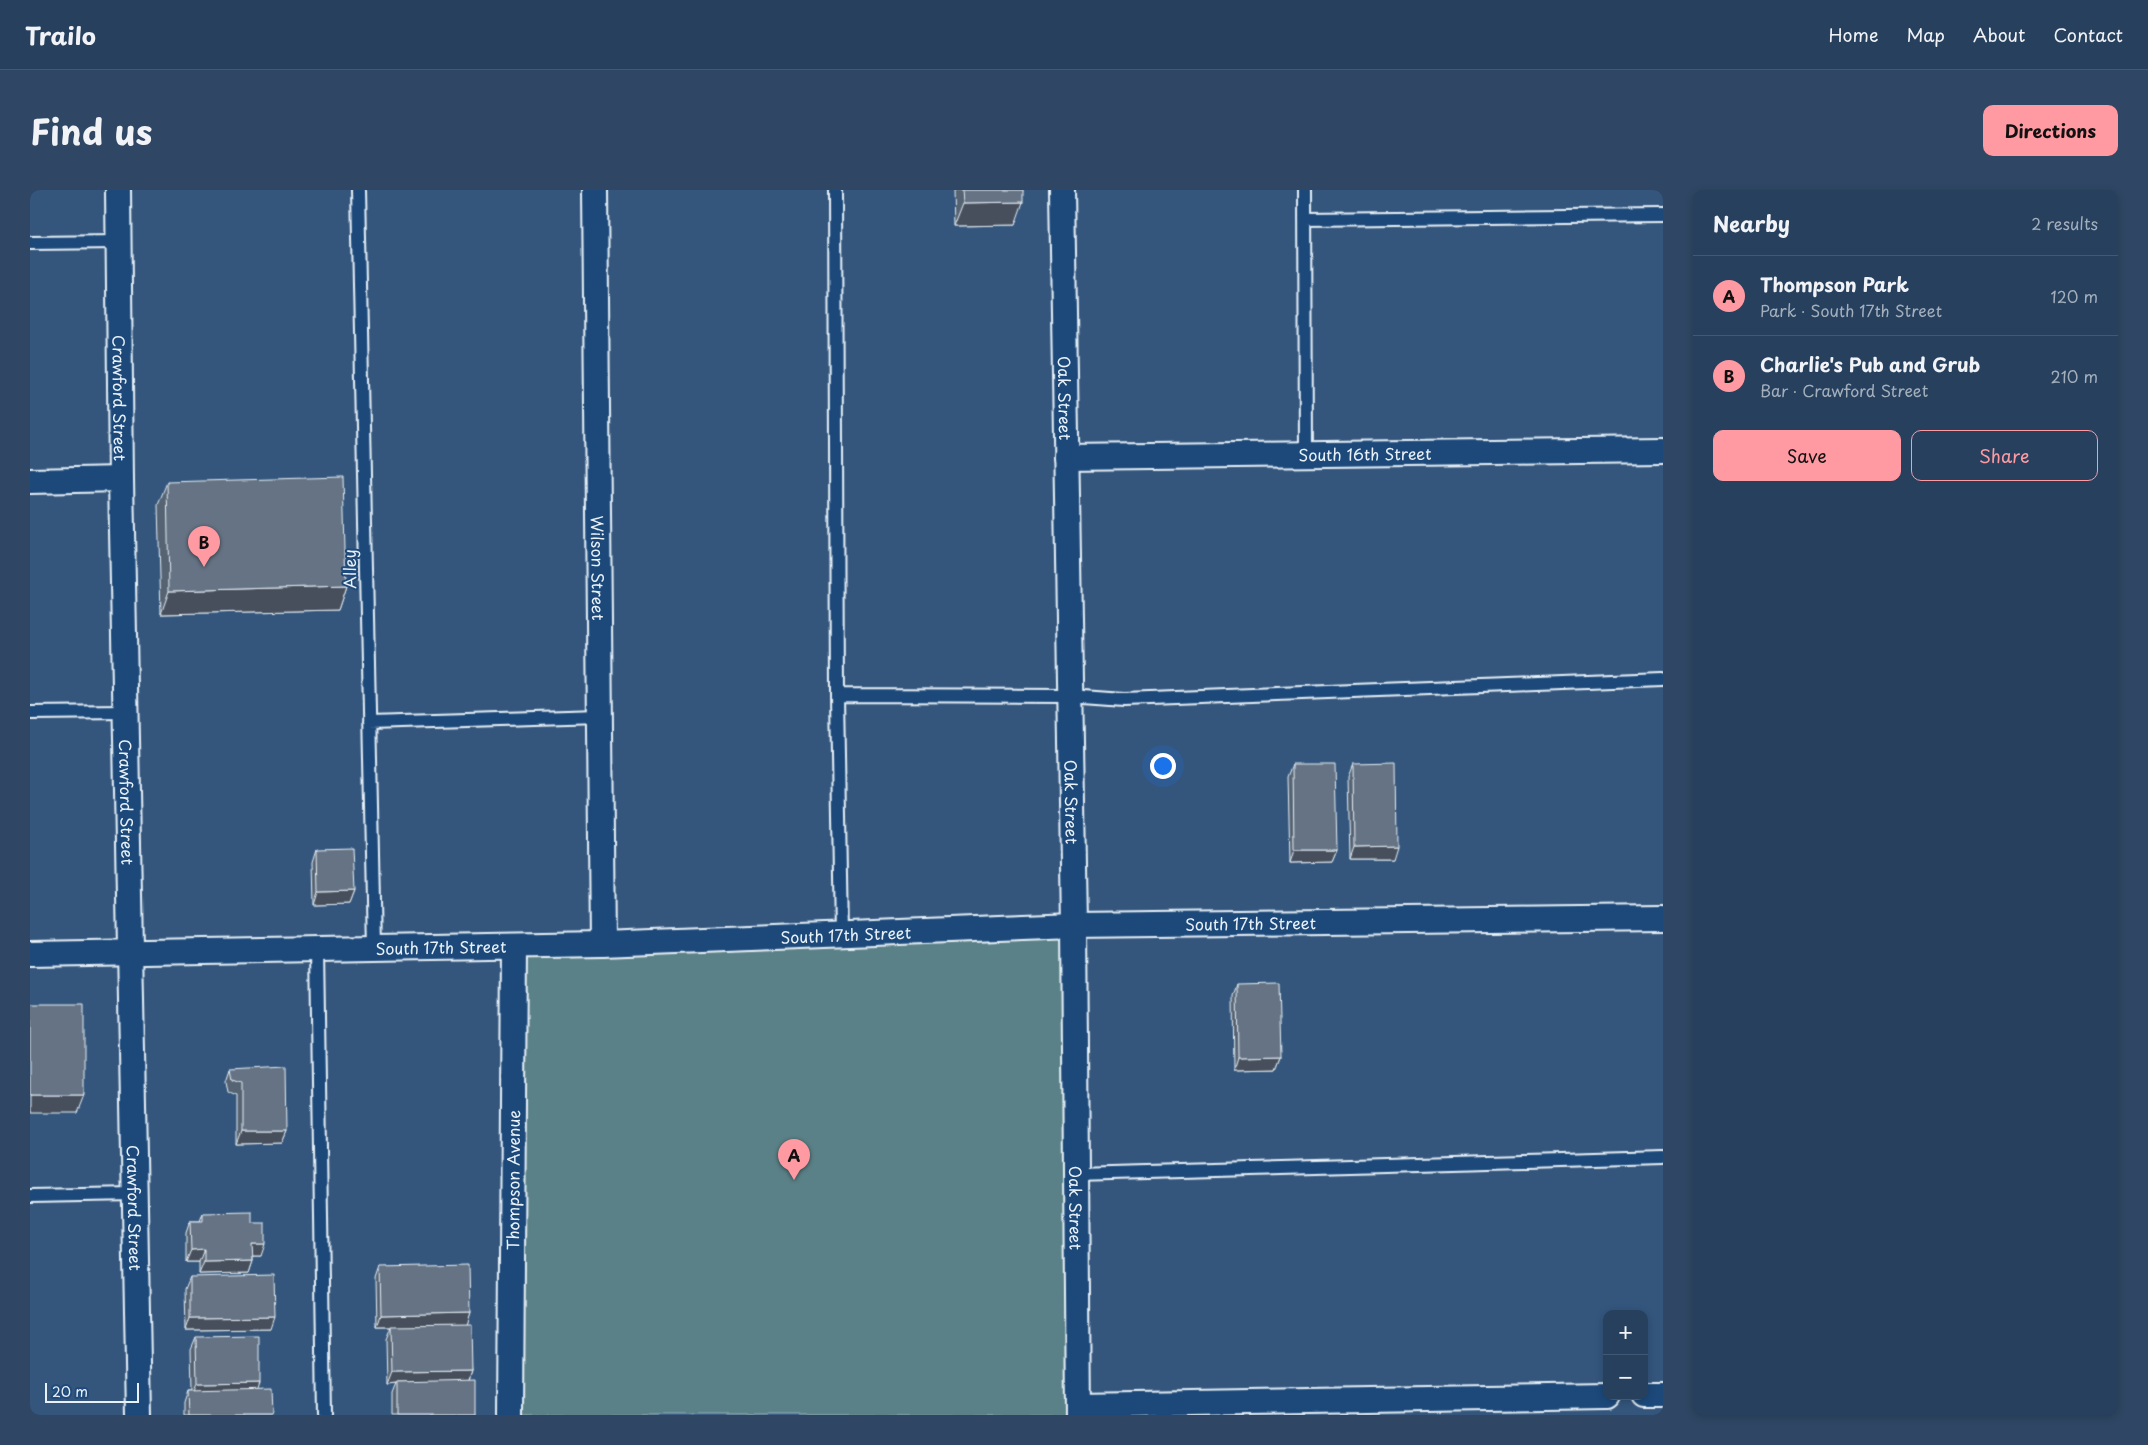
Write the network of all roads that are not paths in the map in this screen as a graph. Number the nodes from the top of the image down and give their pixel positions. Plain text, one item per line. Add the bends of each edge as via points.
1 (118, 190) edge
2 (358, 190) edge
3 (595, 190) edge
4 (836, 190) edge
5 (1062, 190) edge
6 (1305, 190) edge
7 (1663, 215) edge
8 (1305, 219) junction
9 (119, 242) junction
10 (30, 243) edge
11 (1663, 450) edge
12 (1306, 454) junction
13 (1066, 457) junction
14 (121, 479) junction
15 (30, 480) edge
16 (1663, 679) edge
17 (837, 696) junction
18 (1070, 696) junction
19 (30, 712) edge
20 (126, 712) junction
21 (600, 716) junction
22 (369, 723) junction
23 (1663, 918) edge
24 (1074, 925) junction
25 (841, 935) junction
26 (602, 944) junction
27 (514, 946) junction
28 (374, 948) junction
29 (317, 949) junction
30 (131, 951) junction
31 (30, 954) edge
32 (1663, 1157) edge
33 (1076, 1174) junction
34 (135, 1194) junction
35 (30, 1196) edge
36 (1663, 1395) edge
37 (1603, 1396) edge
38 (1648, 1396) edge
39 (1364, 1408) edge
40 (1078, 1410) edge
41 (139, 1415) edge
42 (324, 1415) edge
43 (511, 1415) edge

1 - 9 street, Crawford Street
2 - 22 lane, Alley
3 - 21 street, Wilson Street
4 - 17 lane
5 - 13 street, Oak Street
6 - 8 lane
7 - 8 lane
8 - 12 lane
9 - 10 lane
9 - 14 street, Crawford Street
11 - 12 street, South 16th Street
12 - 13 street, South 16th Street
13 - 18 street, Oak Street
14 - 15 street
14 - 20 street, Crawford Street
16 - 18 lane via 1124,700
17 - 18 lane
17 - 25 lane
18 - 24 street, Oak Street
19 - 20 lane
20 - 30 street, Crawford Street
21 - 22 lane
21 - 26 street, Wilson Street
22 - 28 lane, Alley
23 - 24 street, South 17th Street
24 - 25 street, South 17th Street
24 - 33 street, Oak Street
25 - 26 street, South 17th Street
26 - 27 street, South 17th Street
27 - 28 street, South 17th Street
27 - 43 street, Thompson Avenue
28 - 29 street, South 17th Street
29 - 30 street, South 17th Street
29 - 42 lane
30 - 31 street, South 17th Street
30 - 34 street, Crawford Street
32 - 33 lane
33 - 40 street, Oak Street
34 - 35 lane
34 - 41 street, Crawford Street
36 - 38 street
37 - 39 street
39 - 40 street

